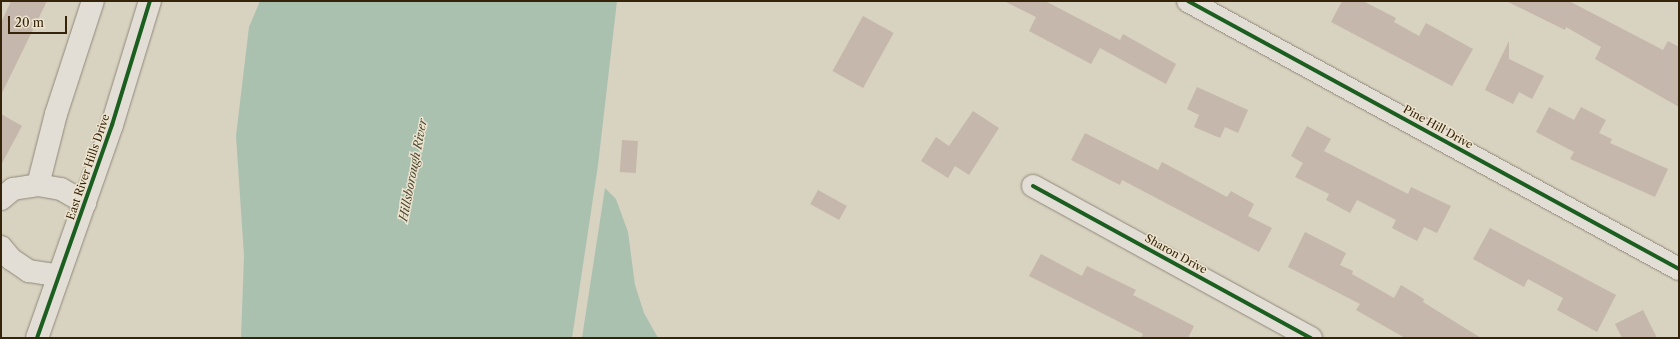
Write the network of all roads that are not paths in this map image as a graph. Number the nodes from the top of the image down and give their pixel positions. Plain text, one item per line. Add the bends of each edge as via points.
1 (93, 1) edge
2 (150, 1) edge
3 (1188, 1) edge
4 (38, 185) junction
5 (1033, 186) dead end
6 (1, 199) edge
7 (85, 203) junction
8 (1, 247) edge
9 (1679, 269) edge
10 (59, 276) junction
11 (37, 338) edge
12 (1311, 338) edge

1 - 4 street via 56,114
2 - 7 street, East River Hills Drive
3 - 9 street, Pine Hill Drive
4 - 6 street via 13,189
4 - 7 street via 61,189
5 - 12 street, Sharon Drive
7 - 10 street, East River Hills Drive
8 - 10 street via 11,259 28,271
10 - 11 street, East River Hills Drive

